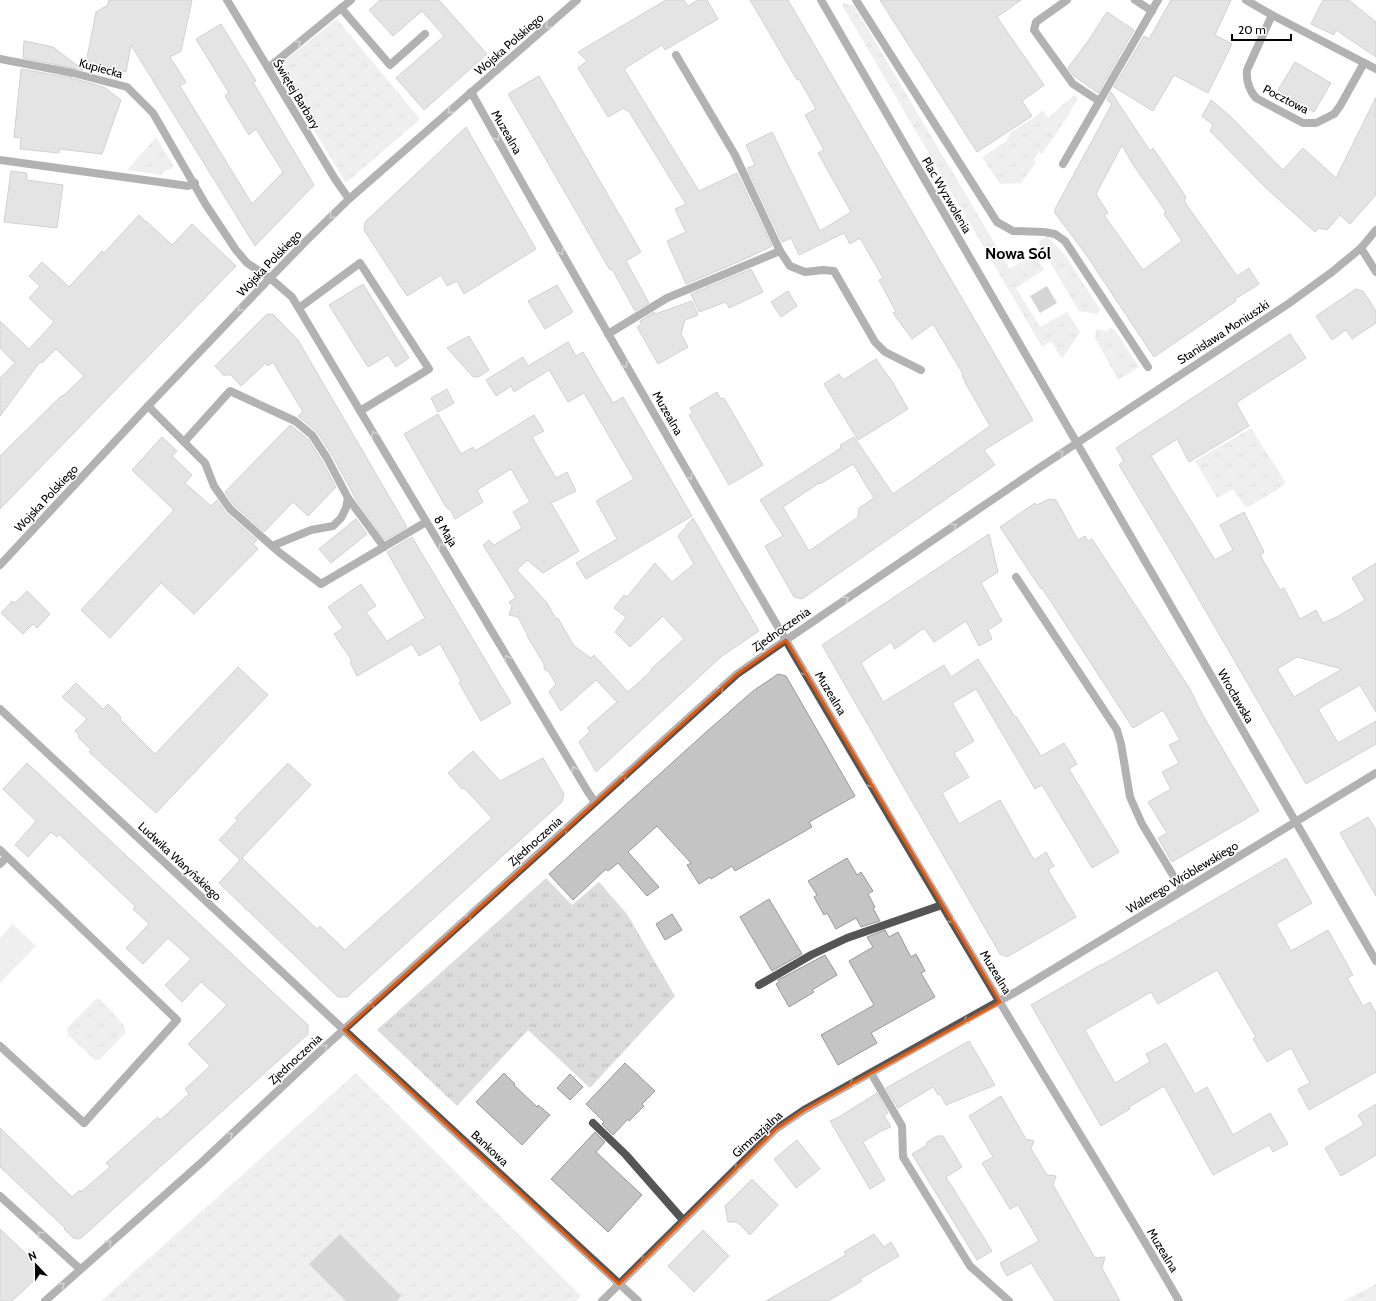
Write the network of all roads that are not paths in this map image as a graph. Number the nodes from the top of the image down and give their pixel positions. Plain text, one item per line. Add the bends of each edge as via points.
1 (227, 0) edge
2 (351, 0) edge
3 (577, 0) edge
4 (821, 0) edge
5 (856, 0) edge
6 (1067, 0) edge
7 (1135, 0) edge
8 (1158, 0) edge
9 (1246, 0) edge
10 (341, 8) junction
11 (1152, 11) junction
12 (1272, 15) junction
13 (425, 34) dead end
14 (676, 55) dead end
15 (0, 59) edge
16 (1364, 62) junction
17 (268, 68) junction
18 (1376, 69) edge
19 (471, 92) junction
20 (1099, 102) junction
21 (0, 160) edge
22 (1063, 164) dead end
23 (195, 184) junction
24 (349, 199) junction
25 (1376, 230) edge
26 (1361, 248) junction
27 (780, 251) junction
28 (1376, 272) edge
29 (270, 278) junction
30 (299, 308) junction
31 (608, 334) junction
32 (1148, 367) dead end
33 (920, 370) dead end
34 (148, 406) junction
35 (360, 411) junction
36 (184, 442) junction
37 (1076, 443) junction
38 (348, 498) junction
39 (426, 522) junction
40 (272, 546) junction
41 (384, 547) junction
42 (0, 565) edge
43 (1016, 576) dead end
44 (786, 640) junction
45 (0, 709) edge
46 (1376, 773) edge
47 (595, 802) junction
48 (1295, 822) junction
49 (0, 850) edge
50 (7, 857) junction
51 (0, 864) edge
52 (1182, 890) junction
53 (942, 905) junction
54 (1376, 961) edge
55 (759, 986) dead end
56 (1000, 1002) junction
57 (344, 1030) junction
58 (0, 1046) edge
59 (871, 1073) junction
60 (593, 1123) dead end
61 (0, 1196) edge
62 (684, 1220) junction
63 (80, 1269) junction
64 (619, 1284) junction
65 (45, 1301) edge
66 (602, 1301) edge
67 (638, 1301) edge
68 (1008, 1301) edge
69 (1179, 1301) edge

1 - 17 street, Świętej Barbary
2 - 10 street
3 -> 19 street, Wojska Polskiego
4 - 37 street, Plac Wyzwolenia
5 - 32 street via 997,222 1013,231 1055,234 1065,241
6 - 20 street via 1036,22 1034,30 1073,84
7 - 11 street
8 - 11 street
9 - 12 street
10 - 13 street via 390,65
17 -> 10 street
11 - 20 street
12 - 16 street
12 - 16 street, Pocztowa via 1247,70 1246,78 1256,98 1303,123 1316,123 1334,114
14 - 27 street via 735,155
15 - 23 street, Kupiecka via 73,73 127,87 153,113
16 - 18 street
17 - 24 street, Świętej Barbary
19 -> 24 street, Wojska Polskiego
19 -> 31 street, Muzealna
20 - 22 street
21 - 23 street via 188,186
23 - 29 street, Kupiecka via 236,250 247,263
24 -> 29 street, Wojska Polskiego
25 - 26 street, Stanisława Moniuszki
26 - 28 street
26 - 37 street, Stanisława Moniuszki via 1288,304
27 - 31 street via 667,298
27 - 33 street via 790,266 805,272 834,271 875,342 885,352
29 - 30 street, 8 Maja via 292,297
29 -> 34 street, Wojska Polskiego
30 - 35 street, 8 Maja
30 - 35 street via 360,263 429,369
31 -> 44 street, Muzealna
34 - 36 street
34 - 42 street, Wojska Polskiego
39 -> 35 street, 8 Maja
36 - 38 street via 230,391 295,421 312,434
36 - 40 street via 205,463 214,486 230,509
44 -> 37 street, Zjednoczenia
37 - 48 street, Wrocławska
38 - 40 street via 341,518 333,526 311,530
38 - 41 street
39 - 41 street
47 -> 39 street, 8 Maja
40 - 41 street via 321,584
43 - 52 street via 1117,730 1130,797 1142,824
47 -> 44 street, Zjednoczenia via 737,674
44 -> 53 street, Muzealna
45 - 57 street, Ludwika Waryńskiego
46 - 48 street, Walerego Wróblewskiego
57 -> 47 street, Zjednoczenia
48 - 52 street, Walerego Wróblewskiego
48 - 54 street, Wrocławska
49 - 50 street
50 - 51 street
50 - 58 street via 177,1020 84,1123
52 - 56 street, Walerego Wróblewskiego
53 - 55 street via 847,938 811,955
53 -> 56 street, Muzealna
56 -> 59 street, Gimnazjalna
56 - 69 street, Muzealna
63 -> 57 street, Zjednoczenia via 202,1162
57 - 64 street, Bankowa
59 -> 62 street, Gimnazjalna via 804,1110 776,1129
59 - 68 street via 902,1126 903,1157 970,1266
60 - 62 street via 626,1155
63 -> 61 street
62 -> 64 street, Gimnazjalna
65 -> 63 street, Zjednoczenia
64 - 66 street, Gimnazjalna
64 - 67 street, Bankowa

